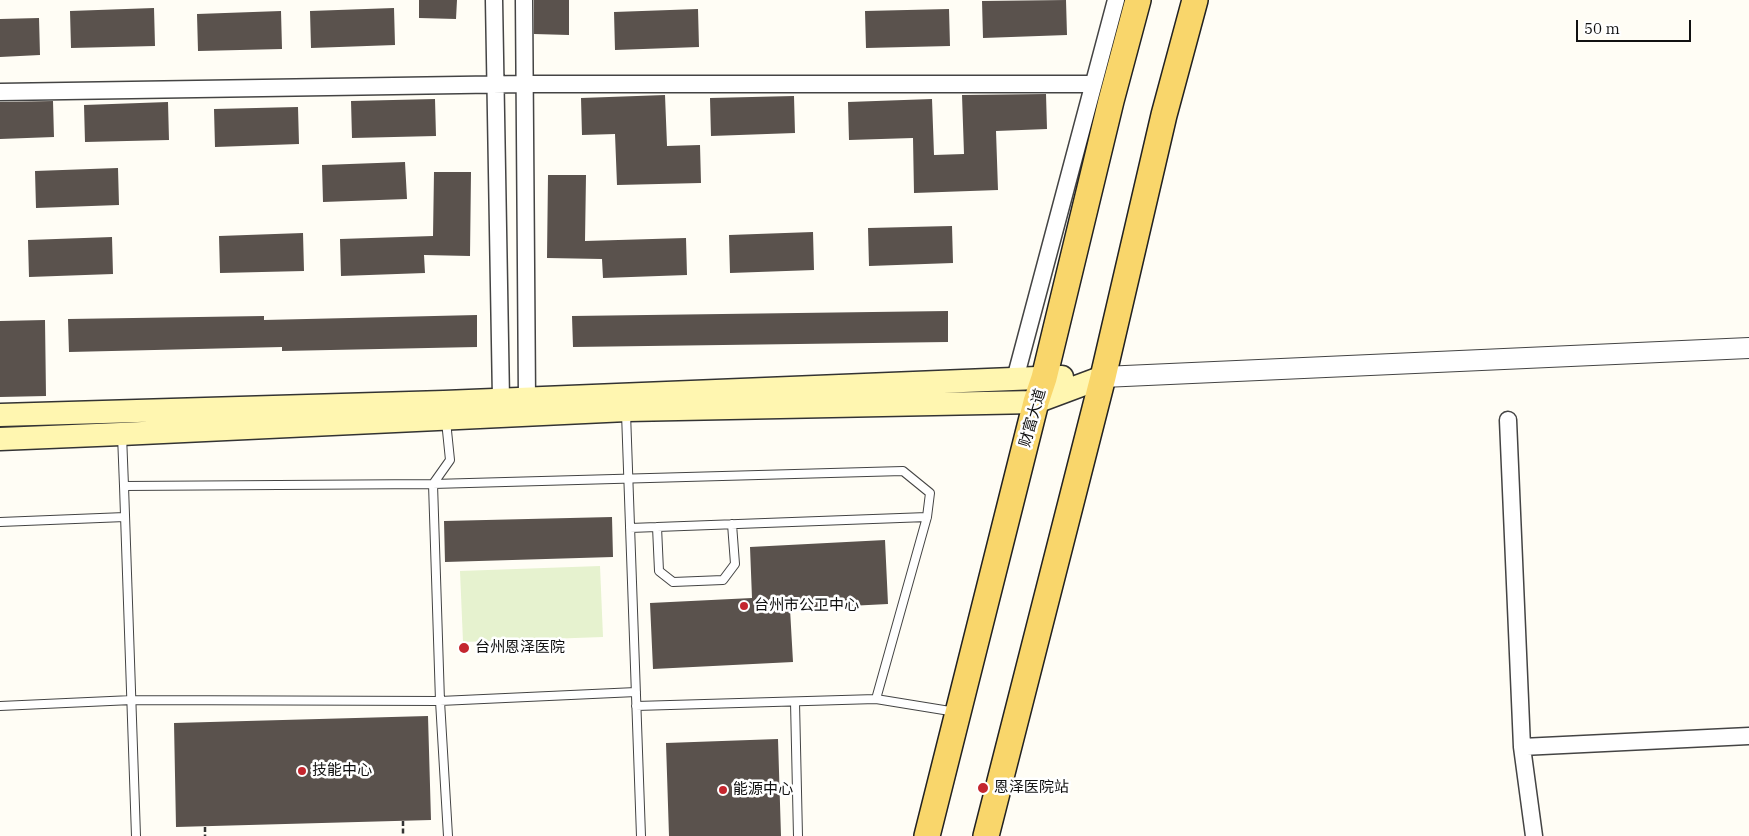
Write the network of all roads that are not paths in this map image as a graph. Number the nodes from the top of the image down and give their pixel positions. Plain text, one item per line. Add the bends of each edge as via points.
1 (494, 0) edge
2 (524, 0) edge
3 (1116, 0) edge
4 (1138, 0) edge
5 (1195, 0) edge
6 (496, 84) junction
7 (525, 84) junction
8 (1093, 84) junction
9 (0, 92) edge
10 (1749, 348) edge
11 (1103, 377) junction
12 (1044, 378) junction
13 (1015, 379) junction
14 (527, 398) junction
15 (502, 399) junction
16 (627, 402) junction
17 (1036, 402) junction
18 (445, 410) junction
19 (0, 415) edge
20 (1508, 420) dead end
21 (121, 423) junction
22 (0, 439) edge
23 (628, 479) junction
24 (433, 484) junction
25 (124, 486) junction
26 (927, 517) junction
27 (125, 518) junction
28 (0, 522) edge
29 (732, 524) junction
30 (657, 527) junction
31 (630, 528) junction
32 (636, 692) junction
33 (876, 699) junction
34 (132, 700) junction
35 (440, 701) junction
36 (795, 702) junction
37 (0, 706) edge
38 (636, 706) junction
39 (958, 712) junction
40 (1749, 736) edge
41 (1522, 747) junction
42 (136, 836) edge
43 (448, 836) edge
44 (641, 836) edge
45 (798, 836) edge
46 (927, 836) edge
47 (986, 836) edge
48 (1534, 836) edge

1 - 6 street
2 - 7 street
3 - 8 street
4 - 12 main road, 财富大道
5 - 11 main road via 1164,115
6 - 7 street
6 - 9 street
6 - 15 street
7 - 8 street
7 - 14 street
8 - 13 street
10 - 11 street
11 - 12 main road
11 - 17 main road
11 - 47 main road
12 - 13 main road
12 - 17 main road, 财富大道
13 - 16 main road
14 - 15 main road
14 - 16 main road
15 - 18 main road
16 - 17 main road
16 - 18 main road
16 - 23 lane
17 - 39 main road, 财富大道
18 - 21 main road
18 - 24 lane via 450,460
19 - 21 main road
20 - 41 street
21 - 22 main road
21 - 25 lane
23 - 24 lane
23 - 26 lane via 903,471 930,493
23 - 31 lane
24 - 25 lane
24 - 35 lane
25 - 27 lane
26 - 29 lane
26 - 33 lane
27 - 28 lane
27 - 34 lane
29 - 30 lane
29 - 30 lane via 735,564 722,580 673,582 659,571
30 - 31 lane
31 - 32 lane
32 - 35 lane
32 - 38 lane
33 - 36 lane
33 - 39 lane
34 - 35 lane
34 - 37 lane
34 - 42 lane
35 - 43 lane
36 - 38 lane
36 - 45 lane
38 - 44 lane
39 - 46 main road, 财富大道
40 - 41 street
41 - 48 street

